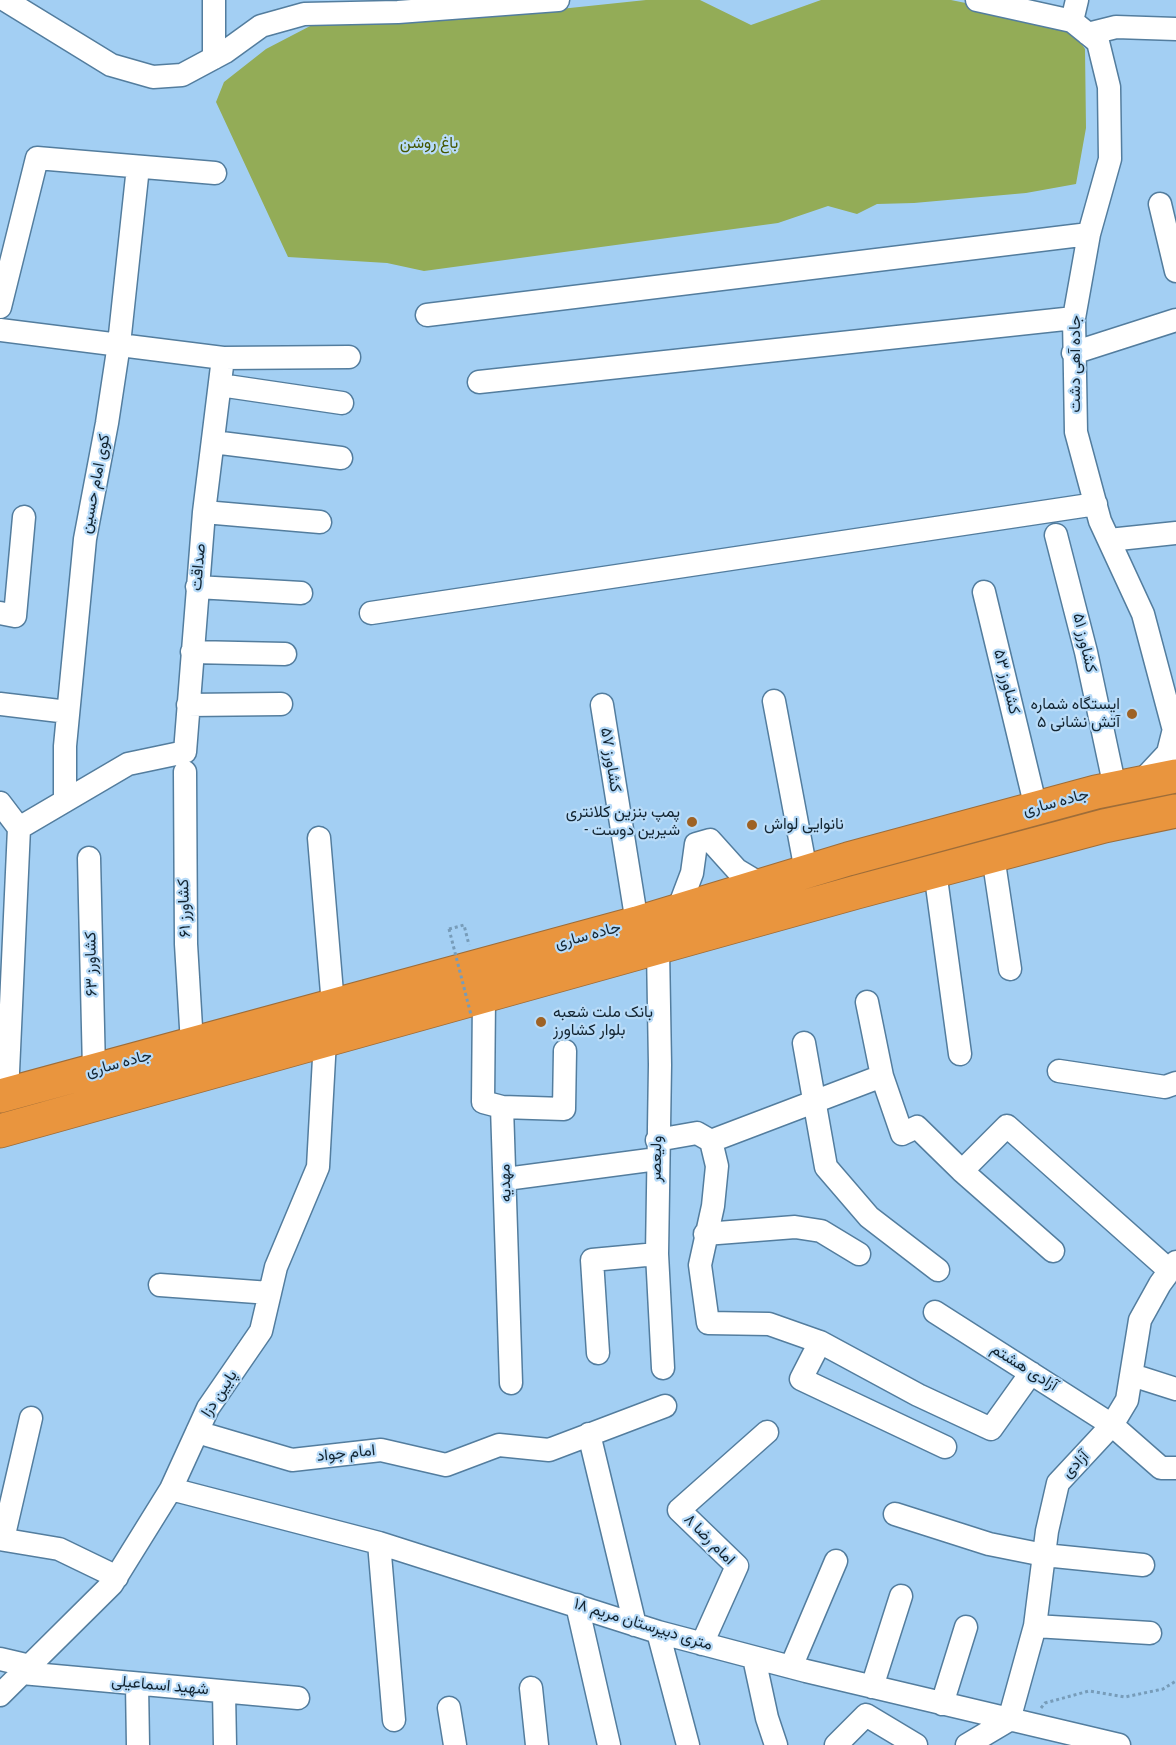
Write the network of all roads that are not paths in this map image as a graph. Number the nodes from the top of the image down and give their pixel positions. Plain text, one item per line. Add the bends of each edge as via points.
1 (4, 0) edge
2 (214, 0) edge
3 (558, 0) edge
4 (977, 0) edge
5 (1079, 18) edge
6 (1176, 29) edge
7 (214, 58) junction
8 (138, 167) junction
9 (214, 173) dead end
10 (1160, 204) dead end
11 (1089, 234) junction
12 (1176, 271) edge
13 (0, 307) edge
14 (427, 315) dead end
15 (1074, 318) junction
16 (1176, 320) edge
17 (0, 330) edge
18 (119, 344) junction
19 (1073, 352) junction
20 (349, 357) dead end
21 (223, 358) junction
22 (479, 382) dead end
23 (220, 385) junction
24 (342, 403) dead end
25 (213, 442) junction
26 (341, 458) dead end
27 (1096, 504) junction
28 (204, 512) junction
29 (24, 517) dead end
30 (320, 522) dead end
31 (1176, 533) edge
32 (1056, 535) dead end
33 (1109, 540) junction
34 (197, 587) junction
35 (984, 592) dead end
36 (301, 593) dead end
37 (0, 613) edge
38 (371, 613) dead end
39 (192, 652) junction
40 (285, 654) dead end
41 (774, 700) dead end
42 (0, 704) edge
43 (281, 704) dead end
44 (188, 705) junction
45 (602, 705) dead end
46 (68, 712) junction
47 (1174, 736) edge
48 (185, 772) dead end
49 (1176, 776) edge
50 (1127, 786) junction
51 (65, 801) junction
52 (0, 803) edge
53 (1036, 808) junction
54 (1176, 811) edge
55 (19, 828) junction
56 (319, 838) dead end
57 (993, 856) junction
58 (89, 858) dead end
59 (806, 871) junction
60 (935, 871) junction
61 (762, 885) junction
62 (678, 910) junction
63 (637, 922) junction
64 (6, 938) edge
65 (658, 949) junction
66 (1010, 969) dead end
67 (867, 1002) dead end
68 (333, 1005) junction
69 (478, 1006) junction
70 (325, 1040) junction
71 (804, 1043) dead end
72 (192, 1044) junction
73 (565, 1051) dead end
74 (960, 1054) dead end
75 (94, 1070) junction
76 (1059, 1071) dead end
77 (882, 1076) junction
78 (1176, 1083) edge
79 (4, 1095) edge
80 (815, 1101) junction
81 (502, 1107) junction
82 (0, 1131) edge
83 (711, 1141) junction
84 (657, 1149) junction
85 (962, 1171) junction
86 (506, 1179) junction
87 (705, 1234) junction
88 (1053, 1251) dead end
89 (657, 1254) junction
90 (859, 1254) dead end
91 (1173, 1266) edge
92 (938, 1270) dead end
93 (160, 1285) dead end
94 (270, 1293) junction
95 (935, 1312) dead end
96 (820, 1342) junction
97 (598, 1353) dead end
98 (663, 1368) dead end
99 (1031, 1373) junction
100 (1132, 1376) junction
101 (511, 1383) dead end
102 (1176, 1389) edge
103 (665, 1406) dead end
104 (31, 1418) dead end
105 (1112, 1425) junction
106 (197, 1432) junction
107 (767, 1432) dead end
108 (589, 1434) junction
109 (945, 1447) dead end
110 (1176, 1468) edge
111 (171, 1489) junction
112 (895, 1514) dead end
113 (2, 1539) edge
114 (379, 1543) junction
115 (1044, 1555) junction
116 (836, 1561) dead end
117 (1143, 1565) dead end
118 (117, 1577) junction
119 (901, 1596) dead end
120 (577, 1605) junction
121 (635, 1625) junction
122 (1035, 1626) junction
123 (966, 1627) dead end
124 (658, 1632) junction
125 (1150, 1633) dead end
126 (702, 1644) junction
127 (754, 1658) junction
128 (0, 1659) edge
129 (791, 1667) junction
130 (26, 1670) junction
131 (137, 1684) junction
132 (872, 1687) junction
133 (531, 1688) dead end
134 (224, 1692) junction
135 (0, 1695) edge
136 (298, 1698) dead end
137 (942, 1704) junction
138 (449, 1708) dead end
139 (394, 1720) dead end
140 (1019, 1723) junction
141 (138, 1745) edge
142 (225, 1745) edge
143 (455, 1745) edge
144 (537, 1745) edge
145 (609, 1745) edge
146 (688, 1745) edge
147 (776, 1745) edge
148 (836, 1745) edge
149 (916, 1745) edge
150 (967, 1745) edge
151 (1119, 1745) edge

1 - 7 street via 111,65 153,77 182,75
2 - 7 street
3 - 7 street via 304,14 261,26
4 - 5 street
5 - 6 street via 1116,27
5 - 11 street, جاده آهی دشت via 1098,42 1109,87 1110,159
8 - 9 street
8 - 13 street via 37,158
8 - 18 street, کوی امام حسین
10 - 12 street
11 - 14 street
11 - 15 street, جاده آهی دشت
15 - 19 street, جاده آهی دشت
15 - 22 street
16 - 19 street
17 - 18 street
18 - 21 street
18 - 46 street, کوی امام حسین via 85,539
19 - 27 street, جاده آهی دشت via 1076,432
20 - 21 street
21 - 23 street, صداقت
23 - 24 street
23 - 25 street, صداقت
25 - 26 street
25 - 28 street, صداقت
27 - 33 street, جاده آهی دشت
27 - 38 street
28 - 30 street
28 - 34 street, صداقت
29 - 37 street via 15,616
31 - 33 street
32 - 50 street, کشاورز ۵۱
33 - 47 street, جاده آهی دشت via 1143,614
34 - 36 street
34 - 39 street, صداقت
35 - 53 street, کشاورز ۵۳
39 - 40 street
39 - 44 street, صداقت
41 - 59 street
42 - 46 street
43 - 44 street
44 - 51 street, صداقت via 184,752 128,764
45 - 63 street, کشاورز ۵۷
46 - 51 street, کوی امام حسین
47 - 50 street via 1168,753
48 - 72 street, کشاورز ۶۱ via 185,910
49 - 50 highway, جاده ساری
50 - 53 highway, جاده ساری
51 - 55 street
52 - 55 street
53 - 59 highway, جاده ساری
54 - 57 highway, جاده ساری
55 - 64 street
56 - 68 street
57 - 60 highway, جاده ساری
57 - 66 street
58 - 75 street, کشاورز ۶۳
59 - 61 highway, جاده ساری
60 - 65 highway, جاده ساری
60 - 74 street
61 - 62 highway, جاده ساری
61 - 62 street via 737,870 710,840 696,844 692,873
62 - 63 highway, جاده ساری
63 - 68 highway, جاده ساری
64 - 79 street
65 - 69 highway, جاده ساری
65 - 84 street, ولیعصر
67 - 77 street
68 - 72 highway, جاده ساری
69 - 70 highway, جاده ساری
69 - 81 street via 483,1102
70 - 82 highway, جاده ساری
70 - 94 street, پایین دزا via 318,1167 276,1267
71 - 80 street
72 - 75 highway, جاده ساری
73 - 81 street via 564,1109
75 - 79 highway, جاده ساری
76 - 78 street via 1165,1087
77 - 80 street
77 - 85 street via 902,1134 917,1127
80 - 83 street
80 - 92 street via 826,1167 869,1217
81 - 86 street, مهدیه
83 - 84 street via 697,1133
83 - 87 street via 717,1166 713,1206
84 - 86 street
84 - 89 street, ولیعصر
85 - 88 street
85 - 91 street via 1006,1126
86 - 101 street, مهدیه
87 - 90 street via 795,1227 821,1231
87 - 96 street via 700,1264 708,1323 769,1324
89 - 97 street via 592,1260
89 - 98 street, ولیعصر
91 - 100 street, آزادی via 1140,1320
93 - 94 street
94 - 106 street, پایین دزا via 261,1331 208,1408
95 - 99 street, آزادی هشتم
96 - 99 street via 991,1429
96 - 109 street via 801,1379
99 - 105 street, آزادی هشتم
100 - 102 street
100 - 105 street, آزادی via 1127,1400
103 - 108 street, امام جواد
104 - 113 street
105 - 110 street, آزادی هشتم via 1161,1468
105 - 115 street, آزادی via 1058,1483
106 - 108 street, امام جواد via 292,1460 381,1450 446,1465 499,1445 549,1450
106 - 111 street, پایین دزا
107 - 126 street, امام رضا ۸ via 679,1510 737,1566
108 - 121 street
111 - 114 street, ۱۸ متری دبیرستان مریم
111 - 118 street, پایین دزا
112 - 115 street via 989,1544
113 - 118 street via 59,1549
114 - 120 street, ۱۸ متری دبیرستان مریم
114 - 139 street
115 - 117 street
115 - 122 street, آزادی
116 - 129 street
118 - 130 street, پایین دزا
119 - 132 street
120 - 121 street, ۱۸ متری دبیرستان مریم
120 - 145 street
121 - 124 street, ۱۸ متری دبیرستان مریم
122 - 125 street
122 - 140 street, آزادی
123 - 137 street
124 - 126 street, ۱۸ متری دبیرستان مریم
124 - 146 street
126 - 127 street, ۱۸ متری دبیرستان مریم
127 - 129 street, ۱۸ متری دبیرستان مریم
127 - 147 street
128 - 130 street, شهید اسماعیلی
129 - 132 street, ۱۸ متری دبیرستان مریم
130 - 131 street, شهید اسماعیلی
130 - 135 street, پایین دزا
131 - 134 street, شهید اسماعیلی
131 - 141 street
132 - 137 street, ۱۸ متری دبیرستان مریم
133 - 144 street
134 - 136 street, شهید اسماعیلی
134 - 142 street
137 - 140 street, ۱۸ متری دبیرستان مریم
138 - 143 street
140 - 150 street
140 - 151 street, ۱۸ متری دبیرستان مریم
148 - 149 street via 866,1715

